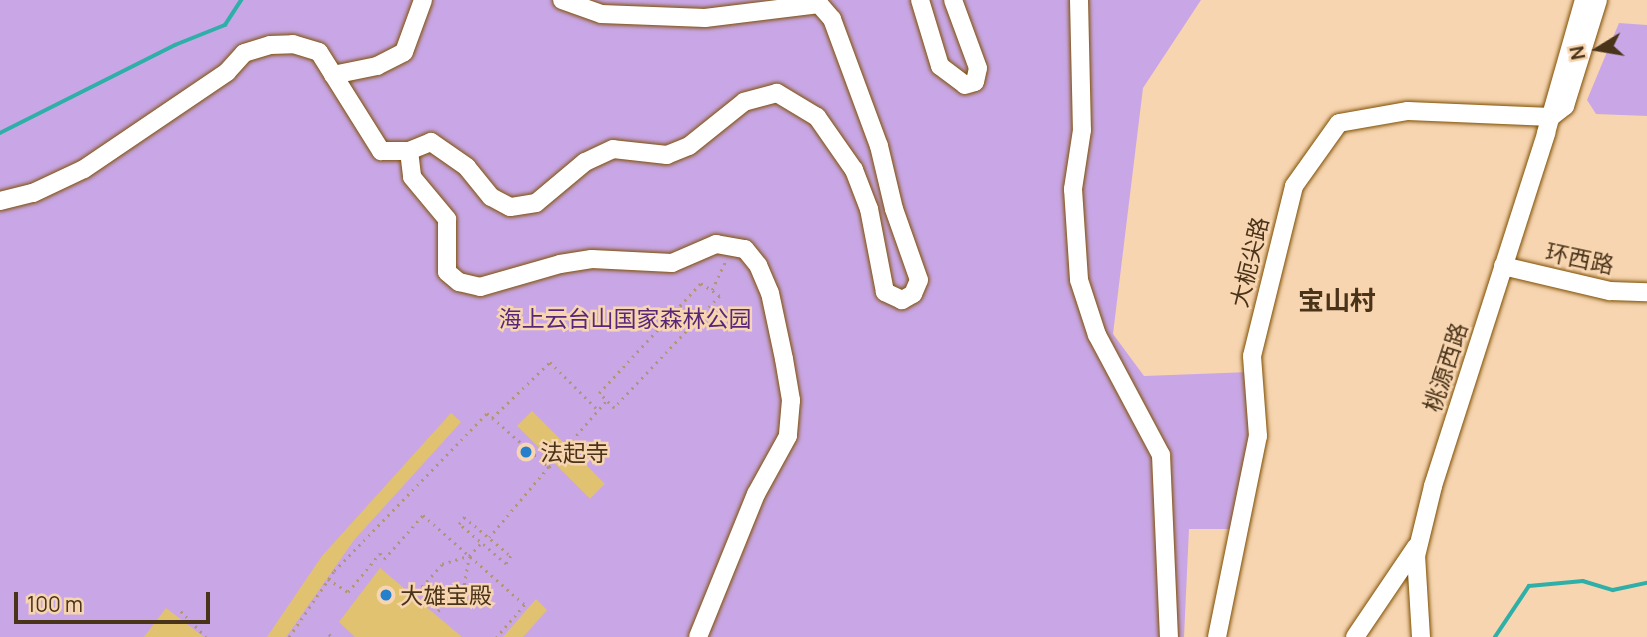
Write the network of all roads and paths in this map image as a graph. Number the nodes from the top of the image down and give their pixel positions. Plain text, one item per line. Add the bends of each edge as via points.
1 (423, 0) edge
2 (562, 0) edge
3 (920, 0) edge
4 (953, 0) edge
5 (1079, 0) edge
6 (1584, 0) edge
7 (1598, 0) edge
8 (333, 75) junction
9 (1551, 117) junction
10 (409, 151) junction
11 (0, 201) edge
12 (730, 247) junction
13 (1503, 266) junction
14 (712, 290) junction
15 (1647, 292) edge
16 (606, 400) junction
17 (598, 410) junction
18 (492, 418) junction
19 (549, 467) junction
20 (490, 537) junction
21 (1419, 541) junction
22 (481, 543) junction
23 (469, 556) junction
24 (328, 579) junction
25 (417, 592) dead end
26 (181, 611) dead end
27 (438, 611) dead end
28 (206, 637) edge
29 (289, 637) edge
30 (497, 637) edge
31 (698, 637) edge
32 (1169, 637) edge
33 (1217, 637) edge
34 (1354, 637) edge
35 (1421, 637) edge

1 - 8 street via 404,52 377,66
2 - 10 street via 601,14 705,18 819,4 832,19 879,146 894,209 919,280 914,294 902,300 886,292 869,209 838,143 817,117 777,93 744,102 689,146 667,155 613,149 585,162 536,204 510,207 491,197 467,167 431,142
3 - 4 street via 940,66 965,85 975,82 978,68
5 - 32 street via 1082,130 1073,189 1079,280 1097,335 1161,455
6 - 9 street
7 - 9 street via 1565,106
8 - 10 street via 382,151
8 - 11 street via 319,52 293,44 244,53 227,72 85,169 33,193
9 - 13 street, 桃源西路
9 - 33 street, 大枙尖路 via 1408,111 1339,123 1294,186 1252,356 1258,436
10 - 12 street via 412,177 447,219 447,272 459,282 480,287 592,260 672,264 716,244
12 - 14 path via 721,279
12 - 31 street via 745,249 770,293 791,400 788,436 756,494
13 - 15 street, 环西路 via 1609,291
13 - 21 street, 桃源西路
14 - 16 path via 701,283 599,393
14 - 16 path via 720,296 614,408
16 - 17 path
17 - 18 path via 550,362
17 - 19 path
18 - 19 path
18 - 24 path via 487,413
19 - 20 path
20 - 22 path via 511,556 506,564
20 - 22 path via 464,517 459,524
21 - 34 street
21 - 35 street, 桃源西路 via 1416,570
22 - 23 path
23 - 24 path via 423,515 384,559 380,552 348,592
23 - 25 path via 442,564
23 - 27 path via 464,585
23 - 30 path via 525,605
24 - 29 path
26 - 28 path

